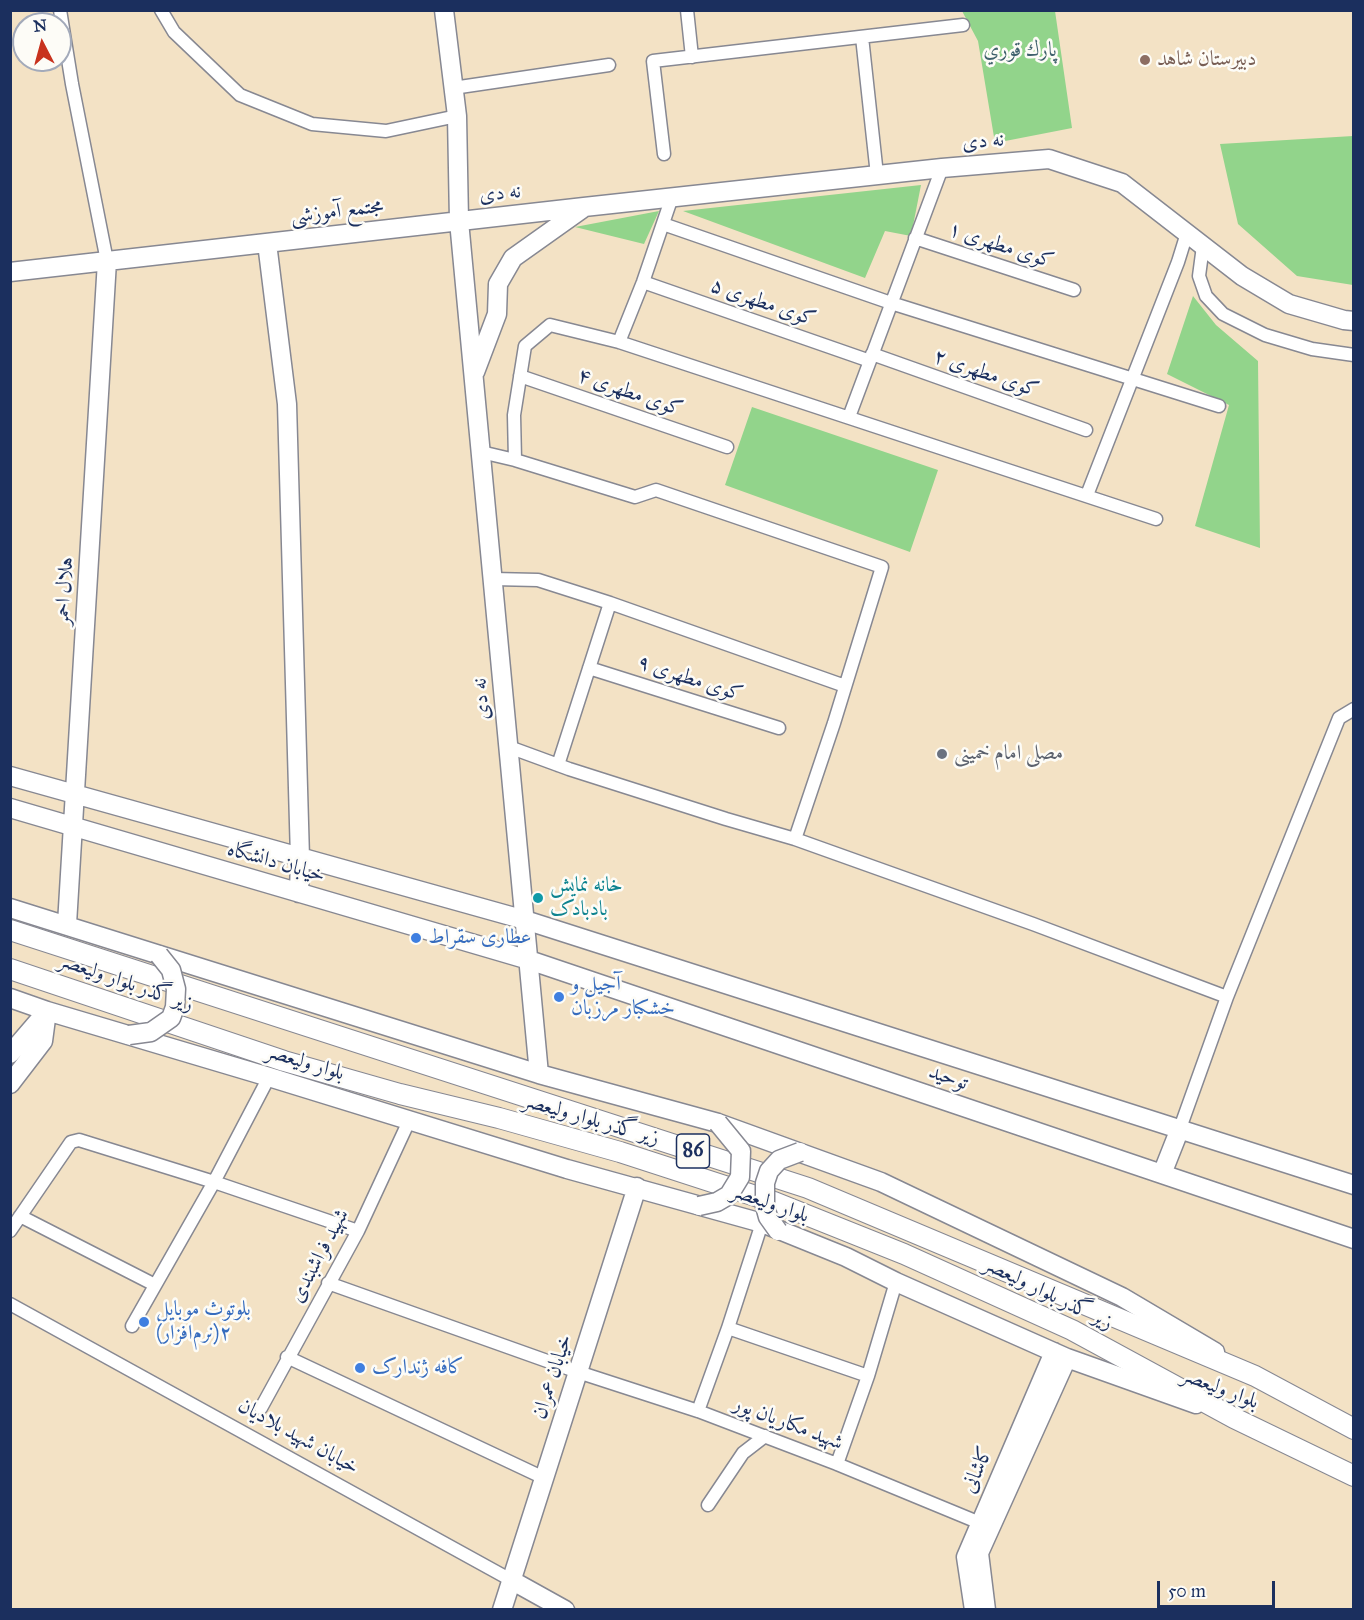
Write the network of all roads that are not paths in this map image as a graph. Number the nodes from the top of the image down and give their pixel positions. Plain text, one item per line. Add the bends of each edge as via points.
1 (60, 10) edge
2 (160, 10) edge
3 (444, 10) edge
4 (687, 10) edge
5 (963, 25) dead end
6 (862, 37) junction
7 (692, 57) junction
8 (609, 65) dead end
9 (453, 87) junction
10 (457, 116) junction
11 (664, 154) dead end
12 (942, 168) junction
13 (877, 175) junction
14 (672, 198) junction
15 (584, 207) junction
16 (459, 221) junction
17 (663, 224) junction
18 (1187, 233) junction
19 (915, 238) junction
20 (267, 243) junction
21 (1203, 246) junction
22 (107, 261) junction
23 (10, 272) edge
24 (643, 282) junction
25 (1074, 291) dead end
26 (891, 303) junction
27 (1353, 321) edge
28 (619, 342) junction
29 (1353, 355) edge
30 (871, 358) junction
31 (474, 376) junction
32 (520, 376) junction
33 (1132, 378) junction
34 (1219, 406) dead end
35 (849, 417) junction
36 (1086, 430) dead end
37 (727, 447) dead end
38 (481, 452) junction
39 (515, 460) junction
40 (1087, 495) junction
41 (1156, 519) dead end
42 (493, 579) junction
43 (610, 603) junction
44 (589, 668) junction
45 (845, 686) junction
46 (1353, 709) edge
47 (779, 728) dead end
48 (509, 747) junction
49 (558, 765) junction
50 (10, 776) edge
51 (75, 794) junction
52 (10, 808) edge
53 (73, 828) junction
54 (795, 839) junction
55 (300, 858) junction
56 (299, 893) junction
57 (10, 908) edge
58 (525, 920) junction
59 (67, 924) junction
60 (10, 930) edge
61 (159, 955) junction
62 (529, 960) junction
63 (10, 969) edge
64 (1227, 997) junction
65 (10, 998) edge
66 (47, 1011) junction
67 (129, 1035) junction
68 (10, 1054) edge
69 (540, 1074) junction
70 (269, 1077) junction
71 (10, 1084) edge
72 (410, 1121) junction
73 (718, 1123) junction
74 (1179, 1131) junction
75 (800, 1152) junction
76 (1162, 1174) junction
77 (214, 1182) junction
78 (1353, 1185) edge
79 (637, 1187) junction
80 (699, 1206) junction
81 (20, 1216) junction
82 (770, 1227) junction
83 (10, 1231) edge
84 (358, 1231) junction
85 (1353, 1239) edge
86 (896, 1282) junction
87 (328, 1283) junction
88 (155, 1285) junction
89 (10, 1304) edge
90 (132, 1326) dead end
91 (728, 1328) junction
92 (1061, 1355) junction
93 (287, 1357) junction
94 (578, 1372) junction
95 (868, 1376) junction
96 (1256, 1377) junction
97 (261, 1408) dead end
98 (698, 1411) junction
99 (1234, 1418) junction
100 (1353, 1429) edge
101 (765, 1436) junction
102 (837, 1464) junction
103 (1353, 1476) edge
104 (544, 1478) junction
105 (708, 1505) dead end
106 (980, 1523) junction
107 (511, 1580) junction
108 (502, 1610) edge
109 (565, 1610) edge
110 (974, 1610) edge
111 (986, 1610) edge

1 - 22 street
2 - 10 street via 174,32 240,95 312,124 387,131
3 - 9 street
4 - 7 street
5 - 6 street
6 - 7 street
6 - 13 street
7 - 11 street via 653,61
8 - 9 street
9 - 10 street
10 - 16 street
12 - 13 street, نه دی
12 - 18 street, نه دی via 1049,159 1122,183
12 - 19 street
13 - 14 street, نه دی
14 - 15 street, نه دی
14 - 17 street
15 - 16 street, نه دی
15 - 31 street via 513,258 498,284 496,315
16 - 20 street, مجتمع آموزشی
16 - 31 street, نه دی
17 - 24 street
17 - 26 street
18 - 21 street, نه دی
18 - 33 street
19 - 25 street, کوی مطهری ۱
19 - 26 street
20 - 22 street, مجتمع آموزشی
20 - 55 street via 287,404
21 - 27 street, نه دی via 1242,276 1289,304
21 - 29 street via 1199,276 1206,296 1223,314 1265,335 1312,349
22 - 23 street, مجتمع آموزشی
22 - 51 street, هلال احمر
24 - 28 street
24 - 30 street, کوی مطهری ۵
26 - 30 street
26 - 33 street
28 - 32 street via 550,325 525,346
28 - 35 street
30 - 35 street
30 - 36 street, کوی مطهری ۲
31 - 38 street, نه دی
32 - 37 street, کوی مطهری ۴
32 - 39 street via 514,415
33 - 34 street
33 - 40 street
35 - 40 street
38 - 39 street
38 - 42 street, نه دی
39 - 45 street via 635,498 656,490 882,567
40 - 41 street
42 - 43 street via 538,580
42 - 48 street, نه دی
43 - 44 street
43 - 45 street
44 - 47 street, کوی مطهری ۹
44 - 49 street
45 - 54 street
46 - 64 street via 1339,718
48 - 49 street
48 - 58 street, نه دی
49 - 54 street
50 - 51 street, خیابان دانشگاه
51 - 53 street, هلال احمر
51 - 55 street, خیابان دانشگاه
52 - 53 street, خیابان دانشگاه
53 - 56 street, خیابان دانشگاه
53 - 59 street, هلال احمر
54 - 64 street
55 - 56 street
55 - 58 street, خیابان دانشگاه
56 - 62 street, خیابان دانشگاه
57 - 59 street, بلوار ولیعصر
58 - 62 street, نه دی
58 - 74 street, توحید
59 - 61 street, بلوار ولیعصر
60 - 96 main road, بلوار ولیعصر / 86 via 808,1188
61 - 67 street, bridge via 171,970 176,989 171,1018 152,1032
61 - 69 street, بلوار ولیعصر
62 - 69 street, نه دی
62 - 76 street, توحید
63 - 99 main road, زیر گذر بلوار ولیعصر via 284,1061 621,1152 774,1202 904,1254 1072,1330
64 - 74 street
65 - 66 street, بلوار ولیعصر
66 - 67 street, بلوار ولیعصر
66 - 68 street
66 - 71 street via 43,1041
67 - 70 street, بلوار ولیعصر
69 - 73 street, بلوار ولیعصر
70 - 72 street, بلوار ولیعصر
70 - 77 street
72 - 79 street, بلوار ولیعصر
72 - 84 street, شهید فراشبندی
73 - 75 street, بلوار ولیعصر
73 - 80 street, bridge via 741,1151 740,1177 729,1196
74 - 76 street
74 - 78 street, توحید
75 - 82 street, bridge via 779,1160 769,1171 765,1206
75 - 96 street, بلوار ولیعصر via 881,1182 1122,1297
76 - 85 street, توحید
77 - 81 street via 79,1140 71,1142
77 - 84 street
77 - 88 street
79 - 80 street, بلوار ولیعصر
79 - 94 street, خیابان عمران
80 - 82 street, بلوار ولیعصر
81 - 83 street
81 - 88 street
82 - 86 street, بلوار ولیعصر
82 - 91 street
84 - 87 street, شهید فراشبندی
86 - 92 street, بلوار ولیعصر
86 - 95 street
87 - 93 street, شهید فراشبندی
87 - 94 street, شهید مکاریان پور
88 - 90 street
89 - 107 street, خیابان شهید بلادیان
91 - 95 street
91 - 98 street
92 - 99 street, بلوار ولیعصر
92 - 106 street, کاشانی
92 - 111 street, کاشانی via 979,1553
93 - 97 street, شهید فراشبندی
93 - 104 street
94 - 98 street, شهید مکاریان پور
94 - 104 street, خیابان عمران
95 - 102 street
96 - 100 main road, بلوار ولیعصر / 86
98 - 101 street, شهید مکاریان پور
99 - 103 main road, بلوار ولیعصر
101 - 102 street, شهید مکاریان پور
101 - 105 street via 743,1453
102 - 106 street, شهید مکاریان پور
104 - 107 street, خیابان عمران
106 - 110 street, کاشانی via 966,1557
107 - 108 street, خیابان عمران
107 - 109 street, خیابان شهید بلادیان

